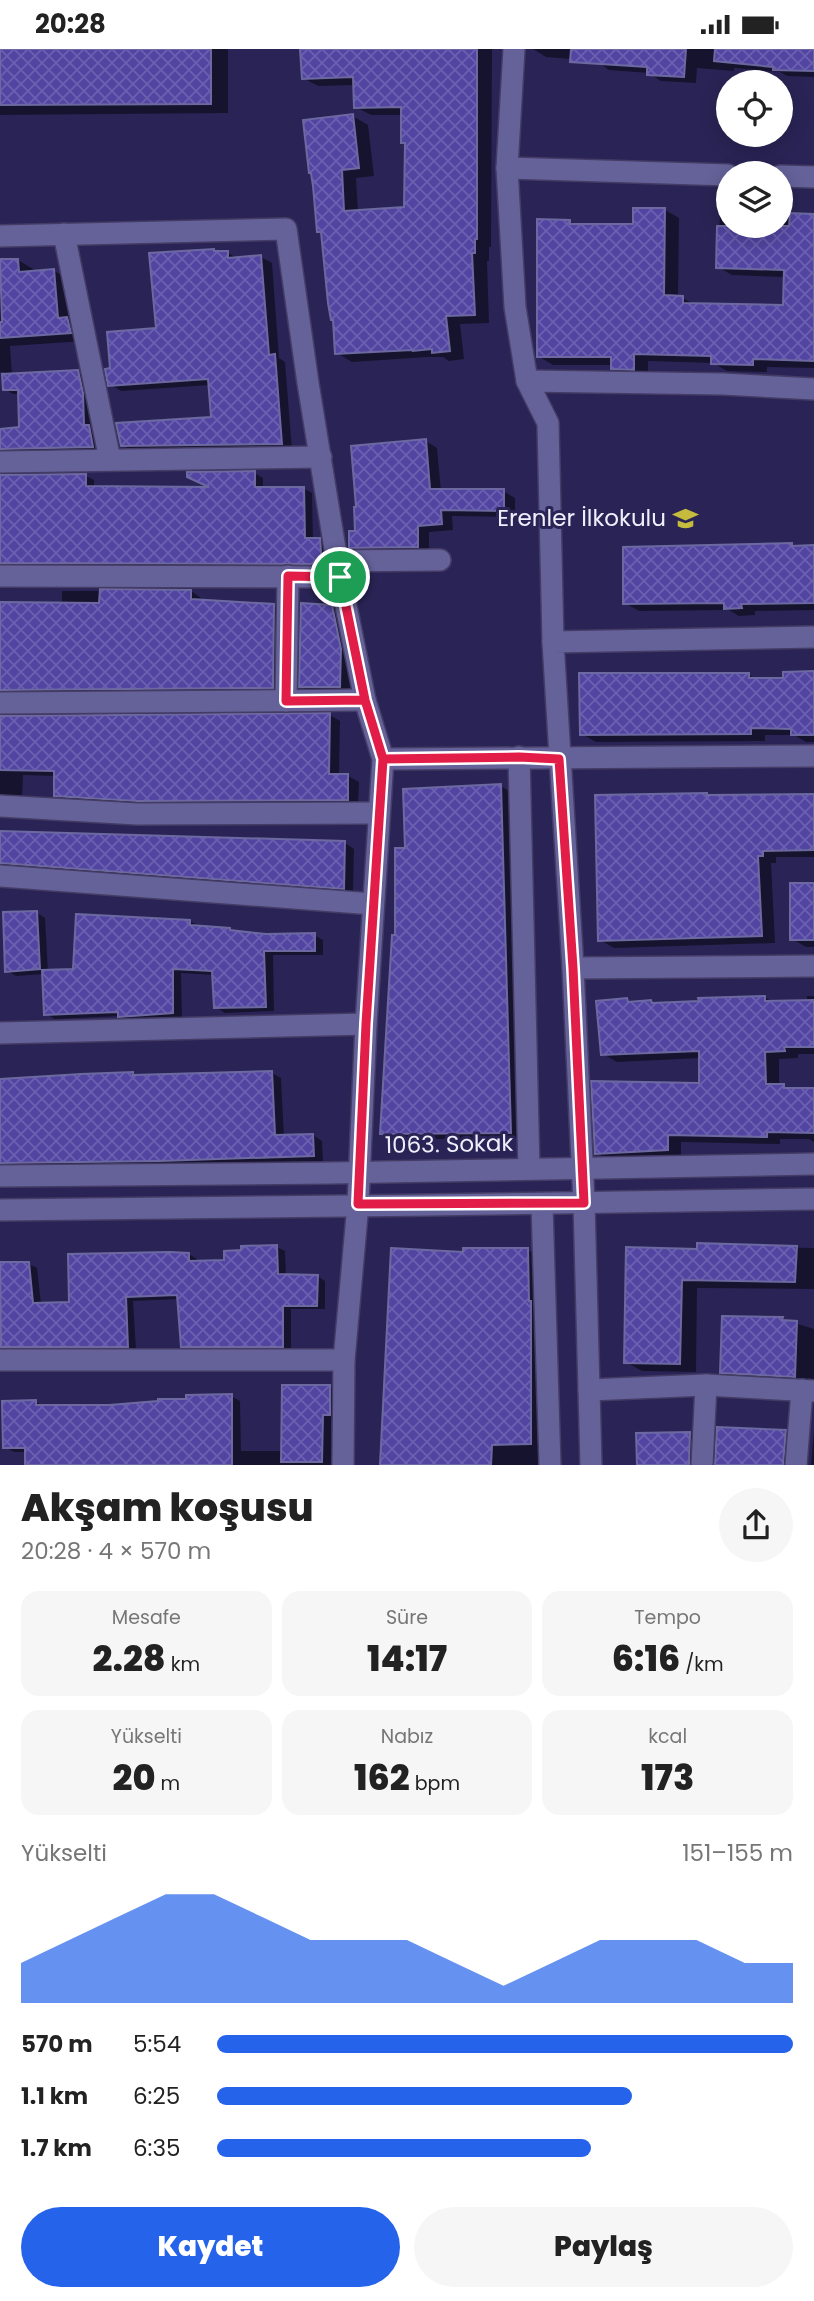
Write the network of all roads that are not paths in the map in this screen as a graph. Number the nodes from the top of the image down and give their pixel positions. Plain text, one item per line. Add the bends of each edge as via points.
1 (514, 49) edge
2 (507, 168) junction
3 (716, 175) edge
4 (793, 176) edge
5 (814, 177) edge
6 (64, 234) junction
7 (0, 236) edge
8 (527, 381) junction
9 (814, 389) edge
10 (321, 457) junction
11 (110, 460) junction
12 (0, 462) edge
13 (440, 560) dead end
14 (339, 569) junction
15 (0, 576) edge
16 (288, 576) junction
17 (814, 637) edge
18 (553, 642) junction
19 (365, 700) junction
20 (286, 701) junction
21 (0, 703) edge
22 (814, 756) edge
23 (519, 757) junction
24 (383, 759) junction
25 (559, 759) junction
26 (0, 806) edge
27 (378, 813) junction
28 (0, 876) edge
29 (373, 904) junction
30 (814, 966) edge
31 (573, 968) junction
32 (366, 1024) junction
33 (0, 1033) edge
34 (814, 1164) edge
35 (581, 1168) junction
36 (529, 1169) junction
37 (358, 1171) junction
38 (0, 1176) edge
39 (814, 1199) edge
40 (584, 1203) junction
41 (358, 1204) junction
42 (542, 1205) junction
43 (0, 1210) edge
44 (0, 1360) edge
45 (344, 1360) junction
46 (706, 1385) junction
47 (589, 1390) junction
48 (808, 1391) edge
49 (342, 1465) edge
50 (550, 1465) edge
51 (592, 1465) edge
52 (702, 1465) edge
53 (796, 1465) edge

1 - 2 street
2 - 3 street
2 - 8 street via 515,307
4 - 5 street
6 - 7 street
6 - 10 street via 286,229
6 - 11 street
8 - 9 street
8 - 18 street via 548,423
10 - 11 street
10 - 14 street
11 - 12 street
13 - 14 street
14 - 16 street
14 - 19 street
15 - 16 street
16 - 20 street
17 - 18 street
18 - 25 street
19 - 20 street
19 - 24 street
20 - 21 street
22 - 25 street
23 - 24 street
23 - 25 street
23 - 36 street
24 - 27 street
25 - 31 street
26 - 27 street via 137,814
27 - 29 street
28 - 29 street
29 - 32 street
30 - 31 street
31 - 35 street
32 - 33 street
32 - 37 street
34 - 35 street, 1063. Sokak
35 - 36 street, 1063. Sokak
35 - 40 street
36 - 37 street, 1063. Sokak
37 - 38 street, 1063. Sokak
37 - 41 street
39 - 40 street
40 - 42 street
40 - 47 street
41 - 42 street
41 - 43 street
41 - 45 street
42 - 50 street
44 - 45 street
45 - 49 street
46 - 47 street
46 - 48 street
46 - 52 street
47 - 51 street
48 - 53 street

